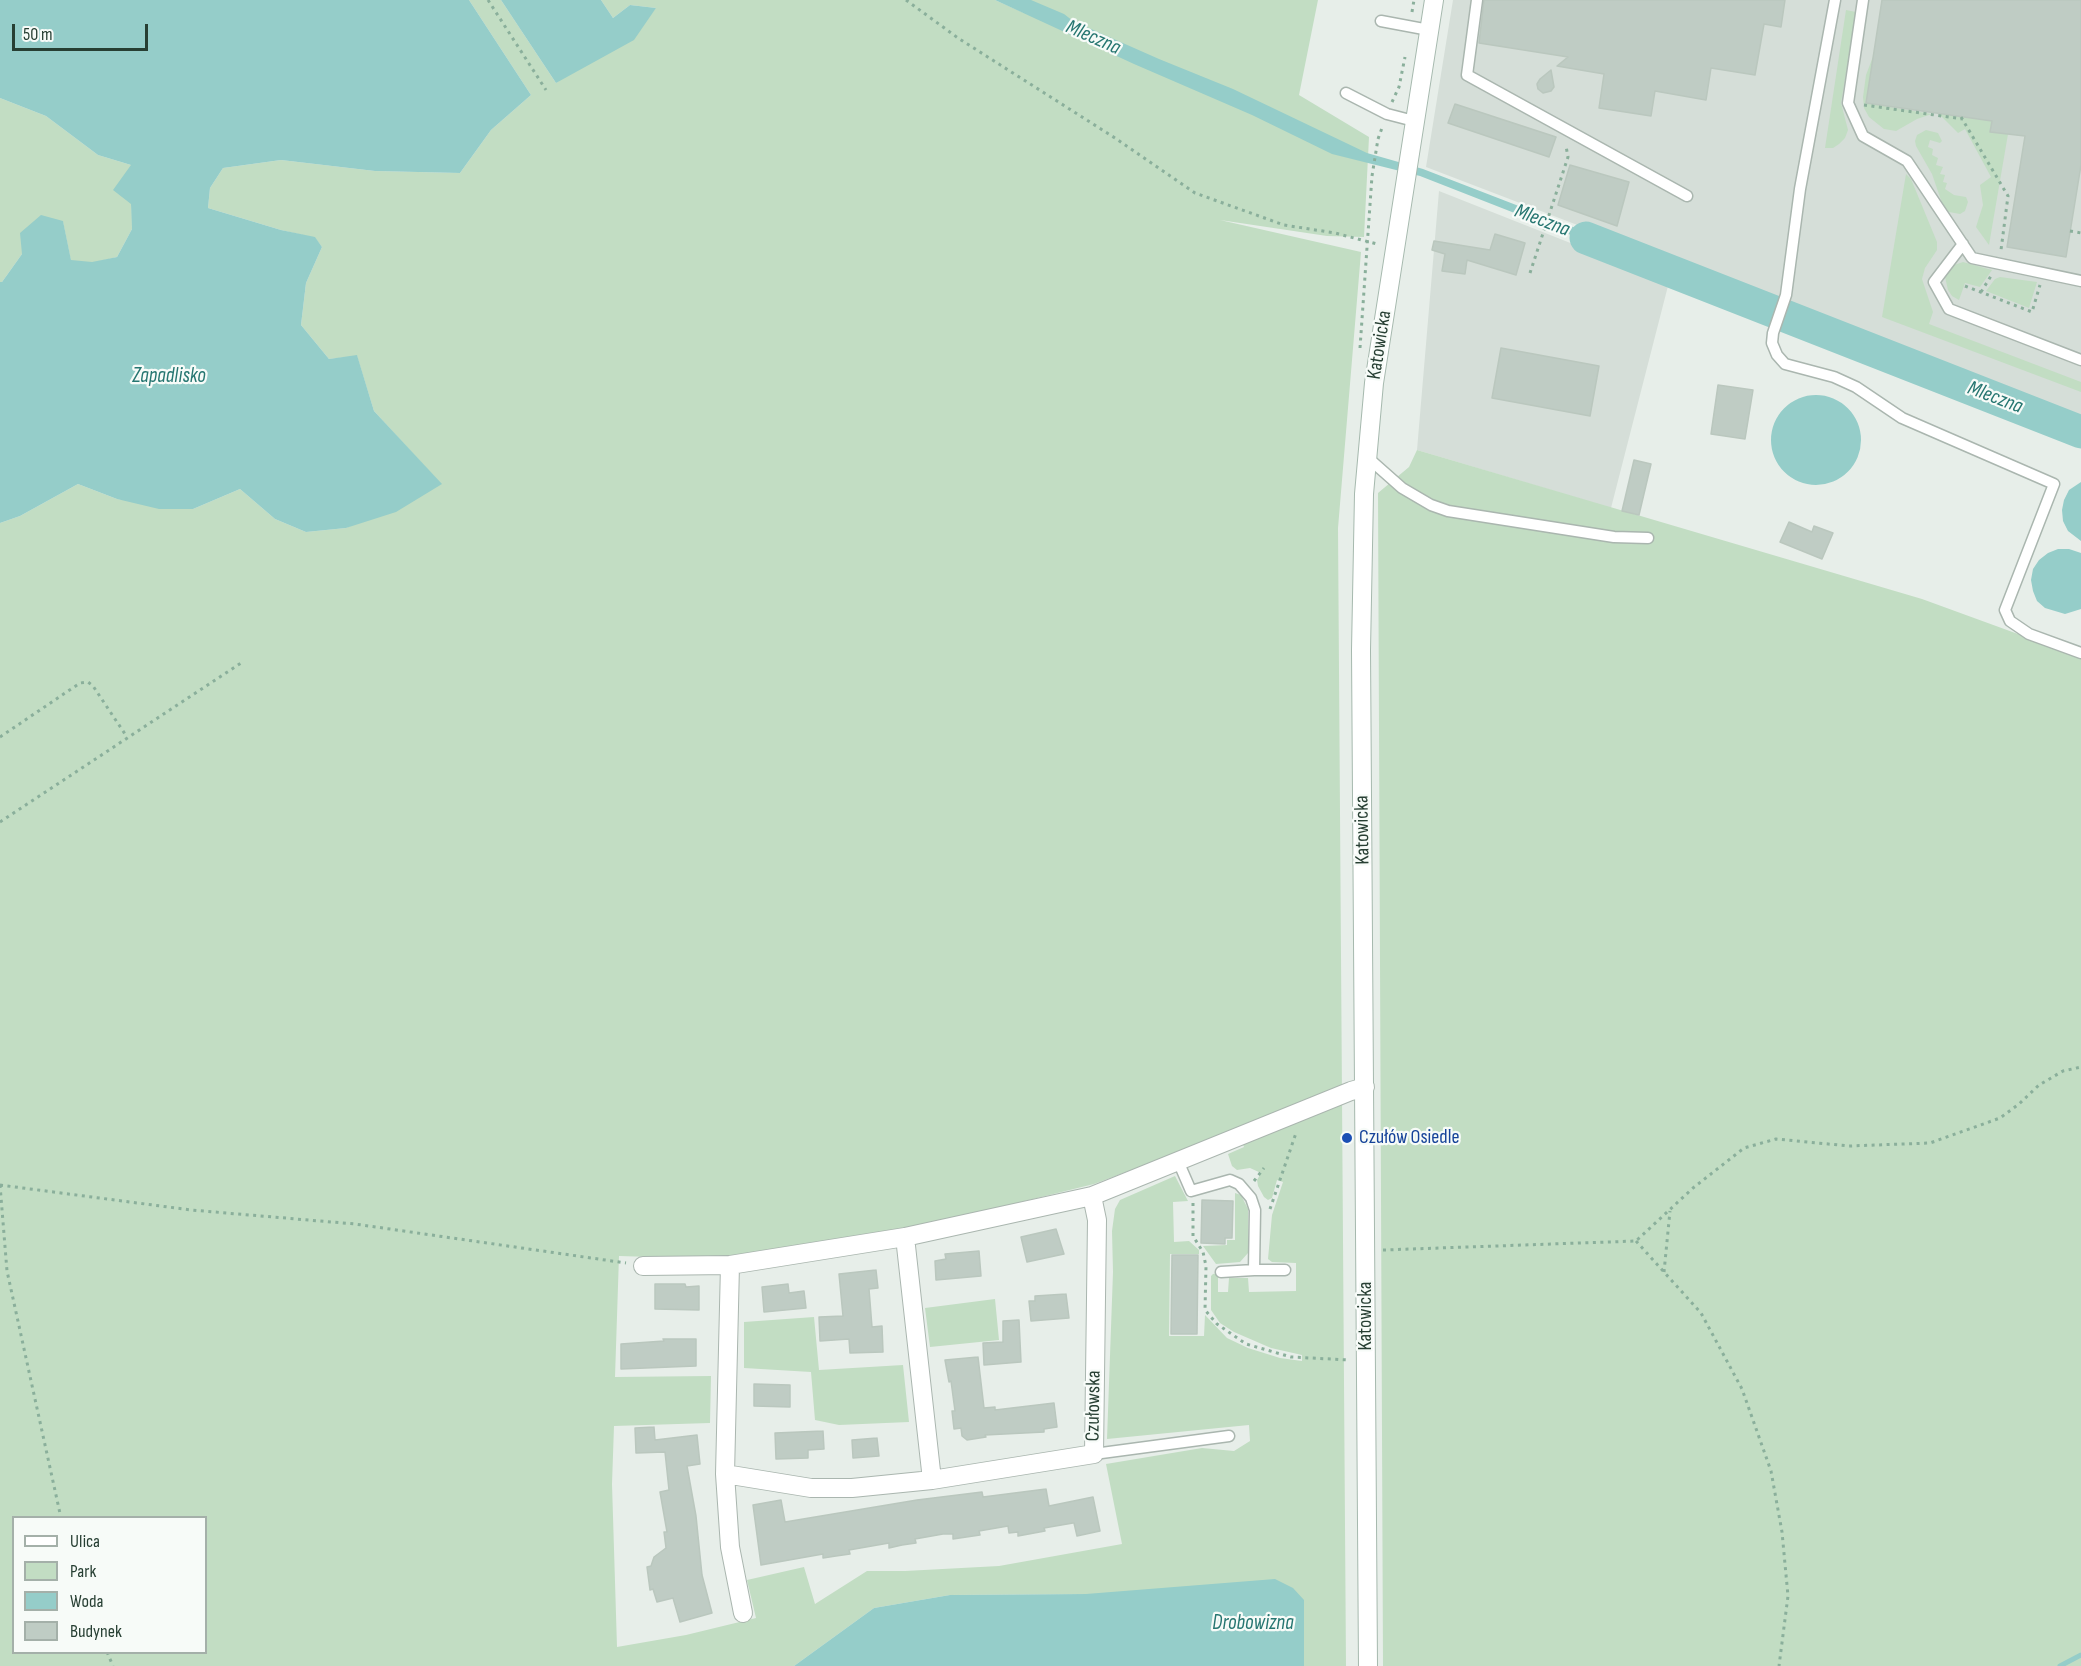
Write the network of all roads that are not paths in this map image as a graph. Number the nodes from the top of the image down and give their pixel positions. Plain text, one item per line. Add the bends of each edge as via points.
1 (1434, 0) edge
2 (1477, 0) edge
3 (1835, 0) edge
4 (1863, 0) edge
5 (1381, 21) dead end
6 (1429, 30) junction
7 (1346, 93) dead end
8 (1414, 121) junction
9 (1687, 196) dead end
10 (1963, 244) junction
11 (2081, 281) edge
12 (2081, 360) edge
13 (1367, 457) junction
14 (1648, 538) dead end
15 (2081, 653) edge
16 (1365, 1087) junction
17 (1178, 1161) junction
18 (1092, 1196) junction
19 (905, 1237) junction
20 (730, 1265) junction
21 (643, 1266) road end
22 (1254, 1270) junction
23 (1285, 1270) dead end
24 (1221, 1272) dead end
25 (1229, 1436) dead end
26 (1094, 1454) junction
27 (725, 1474) junction
28 (932, 1480) junction
29 (743, 1613) dead end
30 (1368, 1666) edge

1 - 6 street, Katowicka
2 - 9 lane via 1467,75
3 - 15 lane via 1800,189 1786,295 1772,343 1785,364 1834,377 1902,418 2054,484 2005,610 2010,621 2029,634
4 - 10 lane via 1848,103 1863,136 1907,161
5 - 6 lane
6 - 8 street, Katowicka
7 - 8 lane via 1387,114
8 - 13 street, Katowicka via 1374,383
10 - 11 lane via 1972,258
10 - 12 lane via 1934,282 1949,309
13 - 14 lane via 1402,488 1448,511 1614,537
13 - 16 street, Katowicka via 1361,639
16 - 17 street
16 - 30 street, Katowicka
17 - 18 street
17 - 22 lane via 1191,1191 1230,1180 1251,1198 1255,1210
18 - 19 street
18 - 26 street, Czułowska via 1097,1220
19 - 20 street
19 - 28 street
20 - 21 street
20 - 27 street
22 - 23 lane
22 - 24 lane
25 - 26 lane
26 - 28 street, Czułowska
27 - 28 street, Czułowska via 811,1488
27 - 29 street via 730,1547

